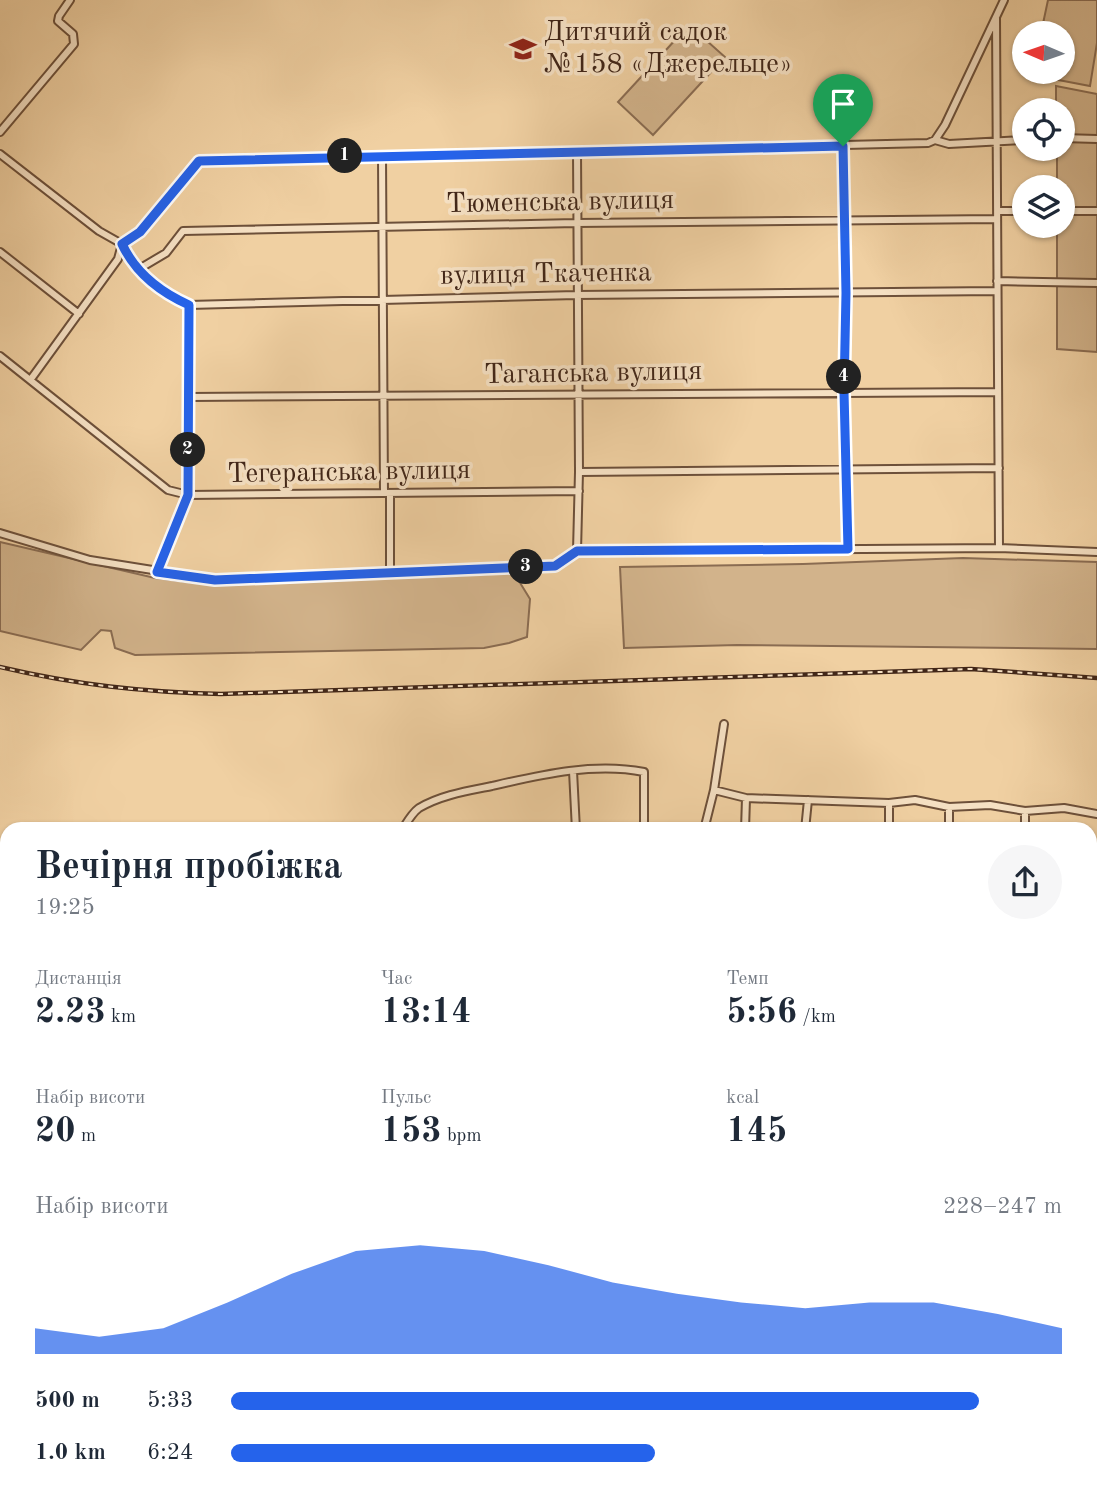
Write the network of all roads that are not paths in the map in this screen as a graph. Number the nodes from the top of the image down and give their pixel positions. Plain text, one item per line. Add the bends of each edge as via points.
1 (70, 0) edge
2 (1004, 0) edge
3 (996, 16) junction
4 (0, 132) edge
5 (1075, 138) edge
6 (1097, 139) edge
7 (935, 140) junction
8 (1012, 141) edge
9 (996, 142) junction
10 (843, 146) junction
11 (577, 152) junction
12 (0, 154) edge
13 (382, 156) junction
14 (997, 211) junction
15 (1012, 211) edge
16 (1075, 211) edge
17 (1097, 211) edge
18 (997, 219) junction
19 (845, 221) junction
20 (576, 223) junction
21 (383, 226) junction
22 (122, 244) junction
23 (0, 252) edge
24 (139, 269) junction
25 (997, 281) junction
26 (1097, 283) edge
27 (998, 291) junction
28 (846, 293) junction
29 (576, 295) junction
30 (383, 299) junction
31 (189, 305) junction
32 (79, 314) junction
33 (0, 356) edge
34 (31, 379) junction
35 (844, 392) junction
36 (998, 392) junction
37 (578, 396) junction
38 (189, 397) junction
39 (385, 397) junction
40 (999, 468) junction
41 (846, 469) junction
42 (579, 472) junction
43 (579, 491) junction
44 (387, 493) junction
45 (188, 495) junction
46 (0, 533) edge
47 (999, 548) junction
48 (848, 549) junction
49 (577, 551) junction
50 (1097, 552) edge
51 (157, 572) junction
52 (390, 574) junction
53 (724, 724) dead end
54 (573, 771) junction
55 (714, 790) junction
56 (746, 798) junction
57 (808, 800) junction
58 (889, 803) junction
59 (949, 807) junction
60 (1025, 811) junction
61 (1097, 814) edge
62 (408, 822) edge
63 (576, 822) edge
64 (644, 822) edge
65 (706, 822) edge
66 (745, 822) edge
67 (806, 822) edge
68 (889, 822) edge
69 (949, 822) edge
70 (1025, 822) edge

1 - 4 street via 58,21 73,34 75,44
2 - 3 street
3 - 7 street
3 - 9 street
5 - 6 street
7 - 9 street via 949,144
7 - 10 street
8 - 9 street
9 - 14 street
10 - 11 street
10 - 19 street
11 - 13 street
11 - 20 street
12 - 22 street
13 - 21 street
13 - 22 street via 199,161 140,232
14 - 15 street
14 - 18 street
16 - 17 street
18 - 19 street, Тюменська вулиця
18 - 25 street
19 - 20 street, Тюменська вулиця
19 - 28 street
20 - 21 street, Тюменська вулиця
20 - 29 street
21 - 24 street, Тюменська вулиця via 183,231 166,253
21 - 30 street
22 - 24 street
22 - 32 street via 118,259
23 - 32 street
24 - 31 street via 163,292
25 - 26 street
25 - 27 street
27 - 28 street, вулиця Ткаченка
27 - 36 street
28 - 29 street, вулиця Ткаченка
28 - 35 street
29 - 30 street, вулиця Ткаченка
29 - 37 street
30 - 31 street, вулиця Ткаченка
30 - 39 street
31 - 38 street
32 - 34 street
33 - 34 street, Тегеранська вулиця
34 - 45 street, Тегеранська вулиця via 168,491
35 - 36 street, Таганська вулиця
35 - 37 street, Таганська вулиця
35 - 41 street
36 - 40 street
37 - 39 street, Таганська вулиця
37 - 42 street
38 - 39 street, Таганська вулиця
38 - 45 street
39 - 44 street
40 - 41 street
40 - 47 street
41 - 42 street
41 - 48 street
42 - 43 street
43 - 44 street, Тегеранська вулиця
43 - 49 street
44 - 45 street, Тегеранська вулиця
44 - 52 street
45 - 51 street
46 - 51 street via 90,560
47 - 48 street
47 - 50 street
48 - 49 street
49 - 52 street via 555,566
51 - 52 street via 215,580
53 - 55 street
54 - 62 street via 451,795 417,809
54 - 63 street
54 - 64 street via 643,772
55 - 56 street
55 - 65 street
56 - 57 street
56 - 66 street
57 - 58 street
57 - 67 street
58 - 59 street via 915,800
58 - 68 street
59 - 60 street via 990,805
59 - 69 street
60 - 61 street via 1064,808
60 - 70 street

